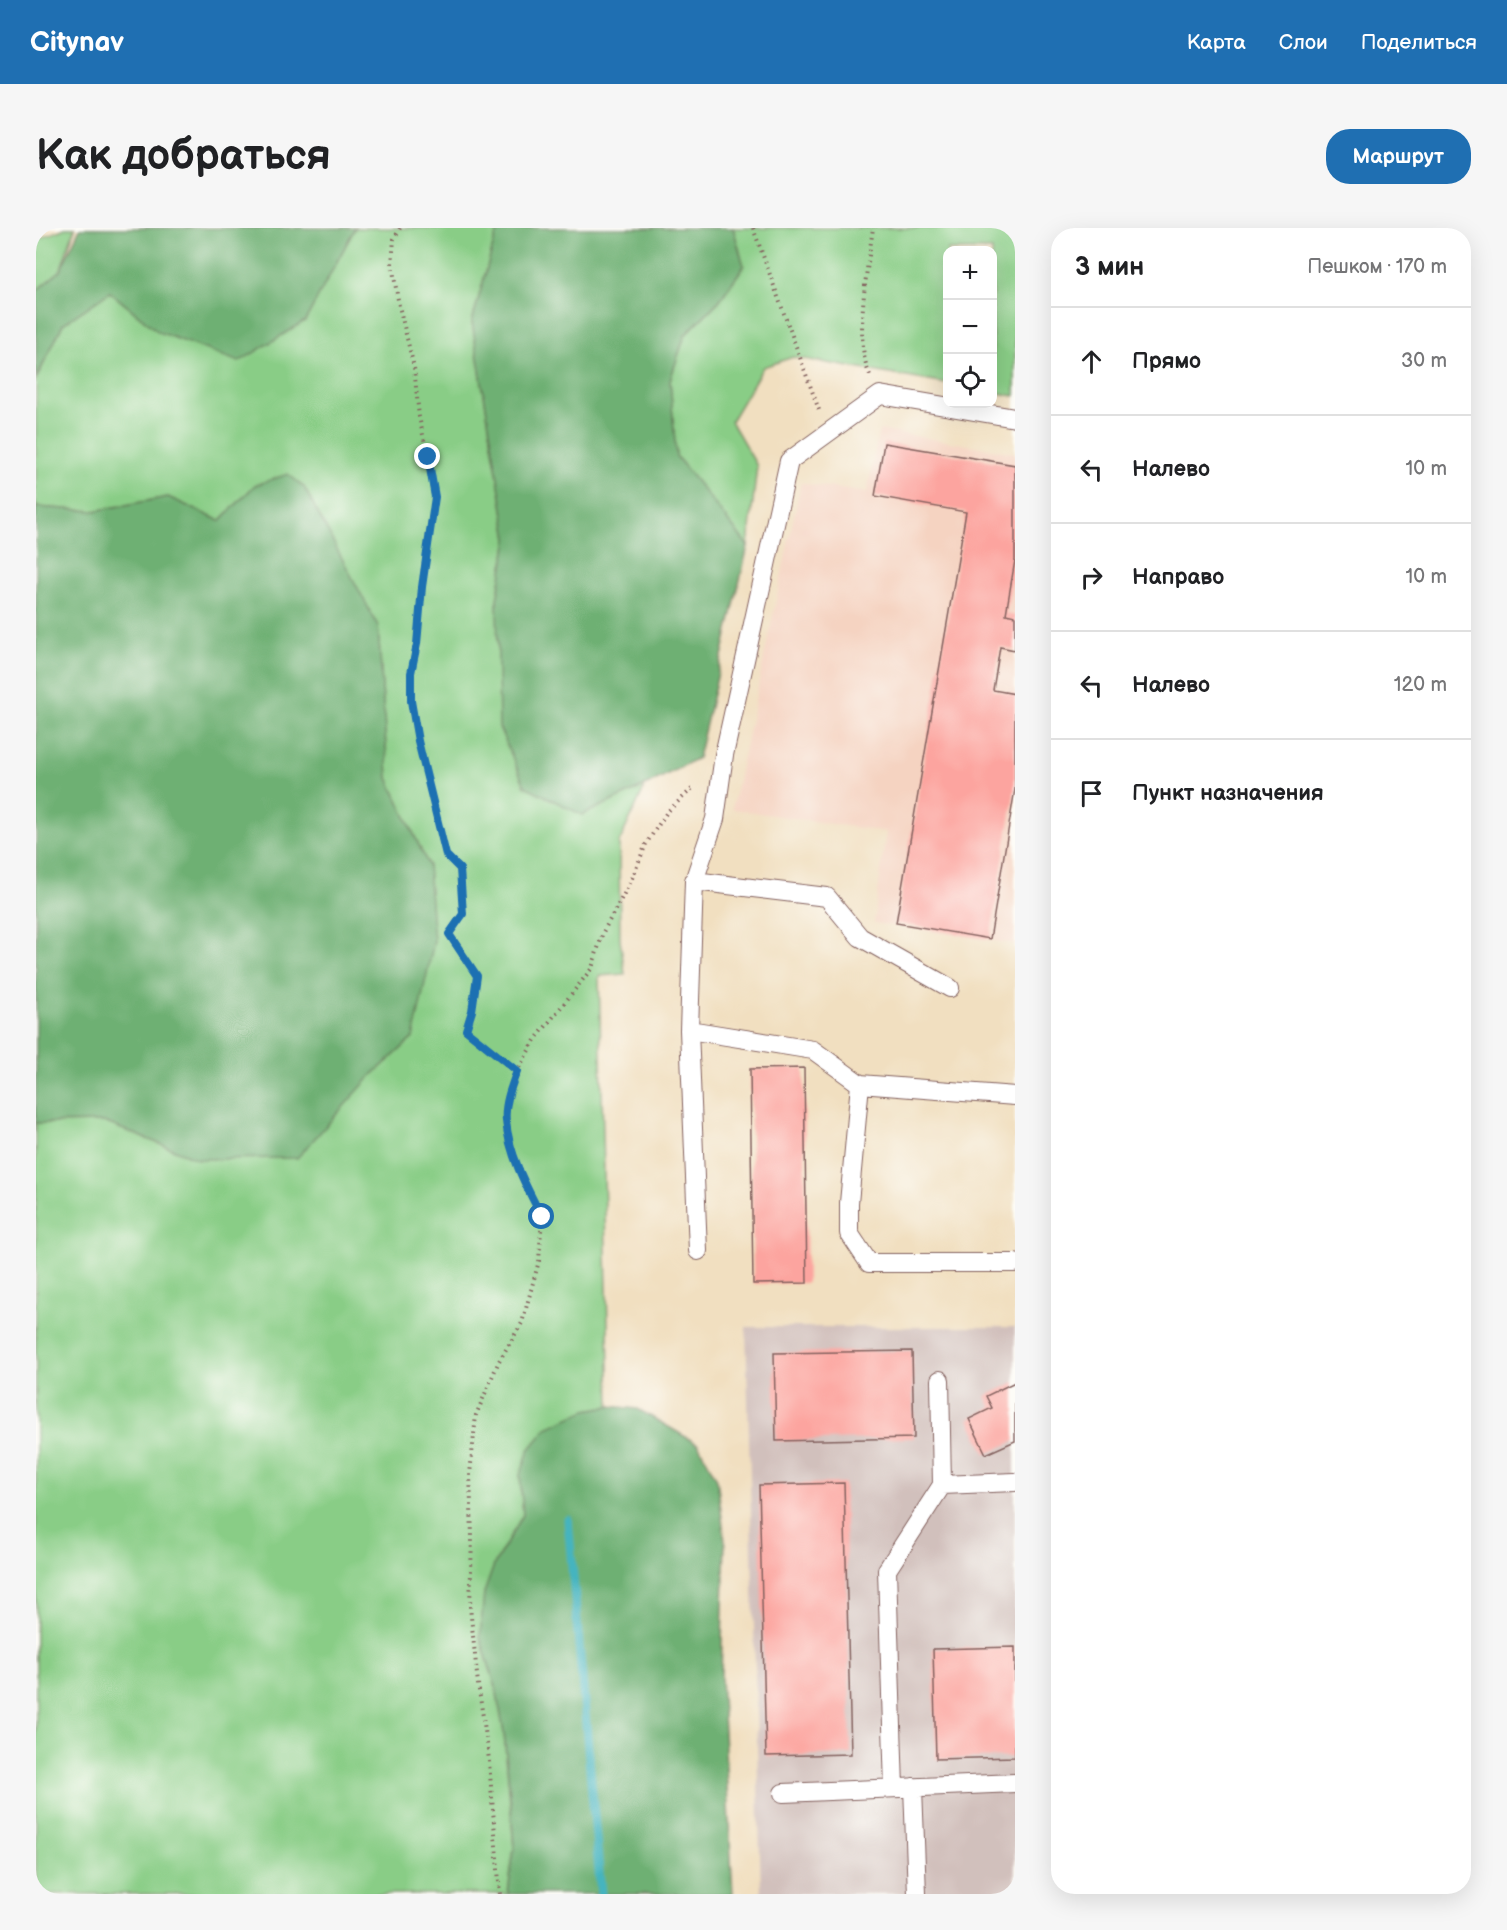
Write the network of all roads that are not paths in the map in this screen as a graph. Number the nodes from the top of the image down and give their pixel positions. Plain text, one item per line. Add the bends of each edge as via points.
1 (1015, 418) edge
2 (694, 881) junction
3 (950, 988) dead end
4 (689, 1030) junction
5 (860, 1083) junction
6 (1015, 1096) edge
7 (698, 1251) dead end
8 (1015, 1263) edge
9 (940, 1380) dead end
10 (1015, 1482) edge
11 (942, 1485) junction
12 (1015, 1783) edge
13 (913, 1787) junction
14 (894, 1788) junction
15 (783, 1793) dead end
16 (917, 1894) edge

1 - 2 lane via 880,395 789,461 724,755 715,819
2 - 3 lane via 826,897 860,937
2 - 4 lane
4 - 5 lane via 813,1050
4 - 7 lane
5 - 6 lane
5 - 8 lane via 849,1233 869,1263
9 - 11 lane
10 - 11 lane
11 - 14 lane via 887,1570
12 - 13 lane
13 - 14 lane
13 - 16 lane
14 - 15 lane

